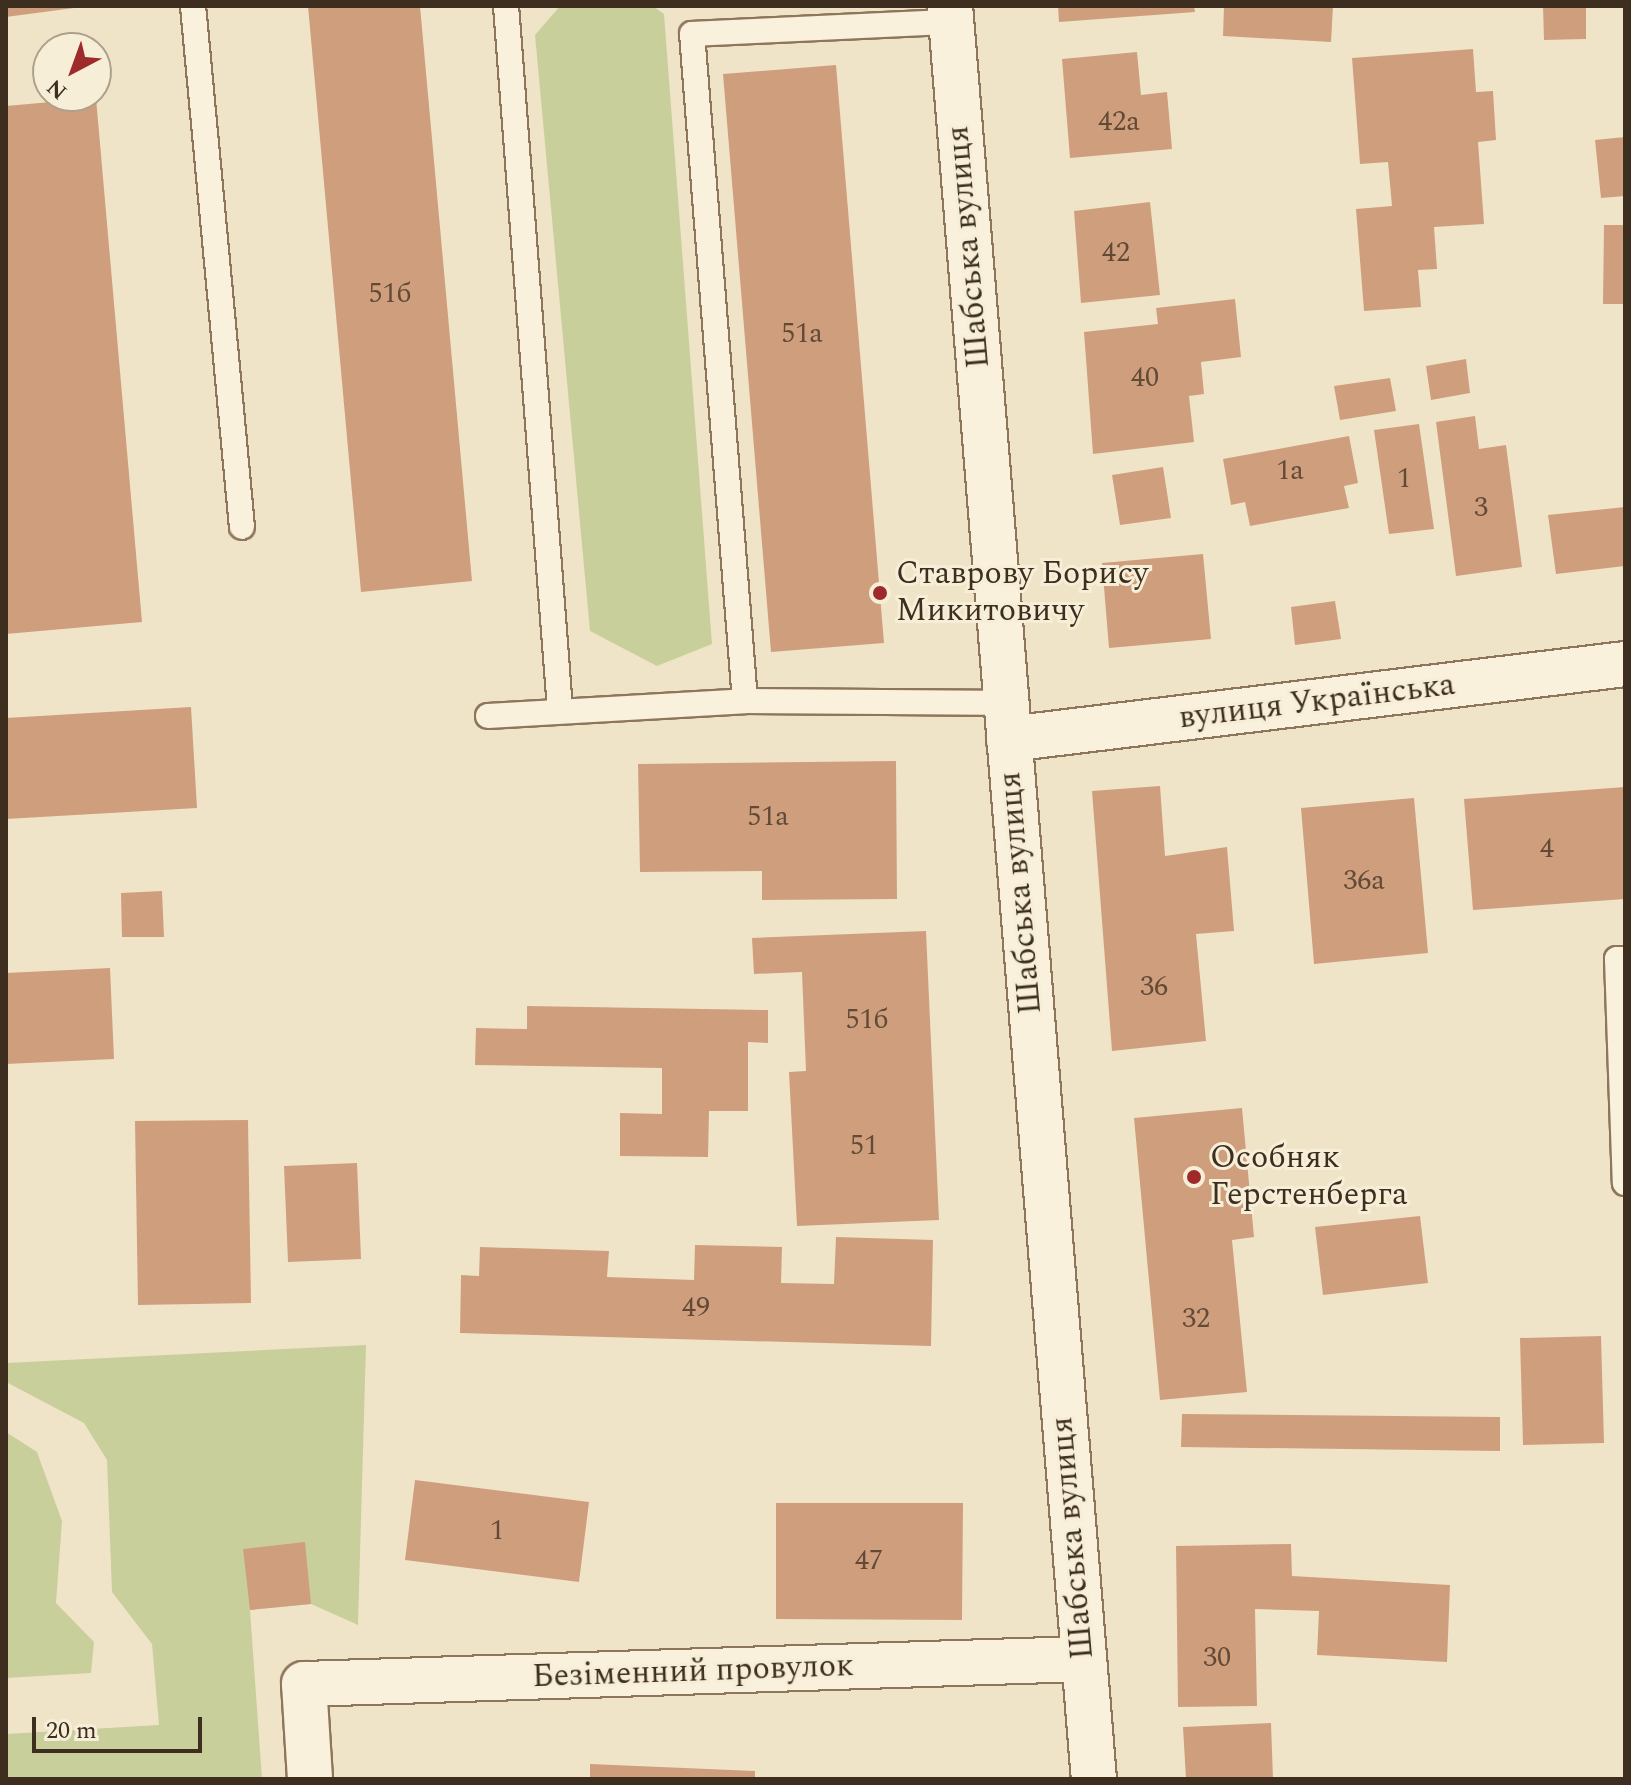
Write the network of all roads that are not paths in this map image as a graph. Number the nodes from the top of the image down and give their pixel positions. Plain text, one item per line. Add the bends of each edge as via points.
1 (193, 6) edge
2 (506, 6) edge
3 (951, 14) edge
4 (242, 527) dead end
5 (1625, 664) edge
6 (745, 701) junction
7 (560, 710) junction
8 (488, 716) dead end
9 (1007, 721) junction
10 (1625, 959) edge
11 (1625, 1183) edge
12 (1083, 1659) junction
13 (310, 1779) edge
14 (1094, 1779) edge

1 - 4 lane
2 - 7 lane
3 - 6 lane via 692,34
3 - 9 main road, Шабська вулиця
5 - 9 main road, вулиця Українська
6 - 7 lane
6 - 9 lane
7 - 8 lane
9 - 12 main road, Шабська вулиця
10 - 11 lane via 1617,959
12 - 13 main road, Безіменний провулок via 304,1684
12 - 14 main road, Шабська вулиця

